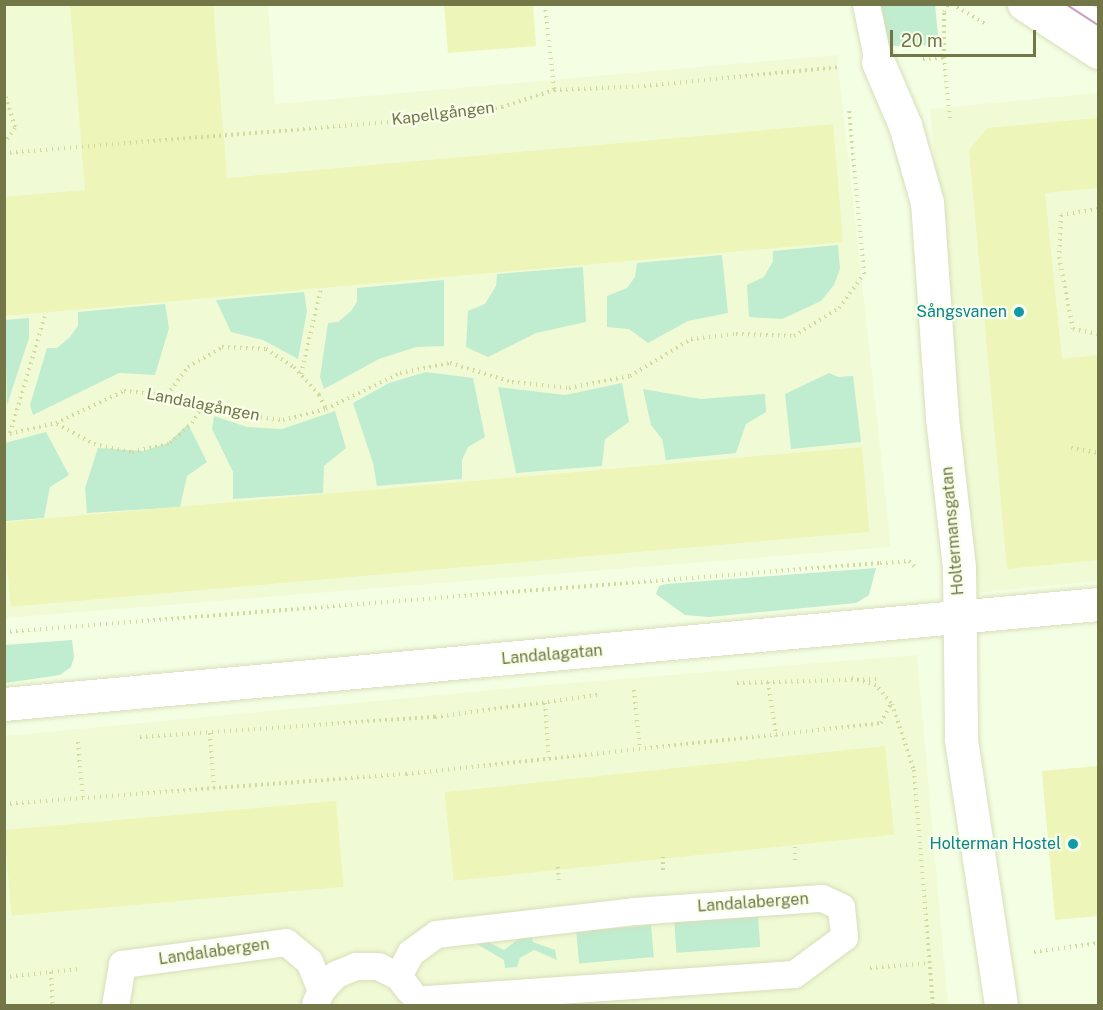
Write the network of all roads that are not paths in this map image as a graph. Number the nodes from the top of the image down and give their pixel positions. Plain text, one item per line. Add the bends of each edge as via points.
1 (866, 4) edge
2 (1024, 4) edge
3 (1066, 4) edge
4 (1098, 25) edge
5 (1098, 52) edge
6 (878, 62) joint
7 (1098, 604) edge
8 (960, 618) junction
9 (4, 704) edge
10 (398, 976) junction
11 (318, 998) edge
12 (416, 1003) edge
13 (115, 1005) edge
14 (1001, 1005) edge

1 - 6 lane
2 - 5 street
3 - 4 lane
6 - 8 street, Holtermansgatan via 905,125 927,202
7 - 8 street, Landalagatan
8 - 9 street, Landalagatan
8 - 14 street, Holtermansgatan via 961,740
10 - 11 lane, Landalabergen via 378,966 356,966 336,974
10 - 12 lane, Landalabergen
10 - 12 lane, Landalabergen via 410,953 436,934 634,911 822,898 841,907 844,937 794,974
11 - 13 lane, Landalabergen via 309,961 286,942 122,964

